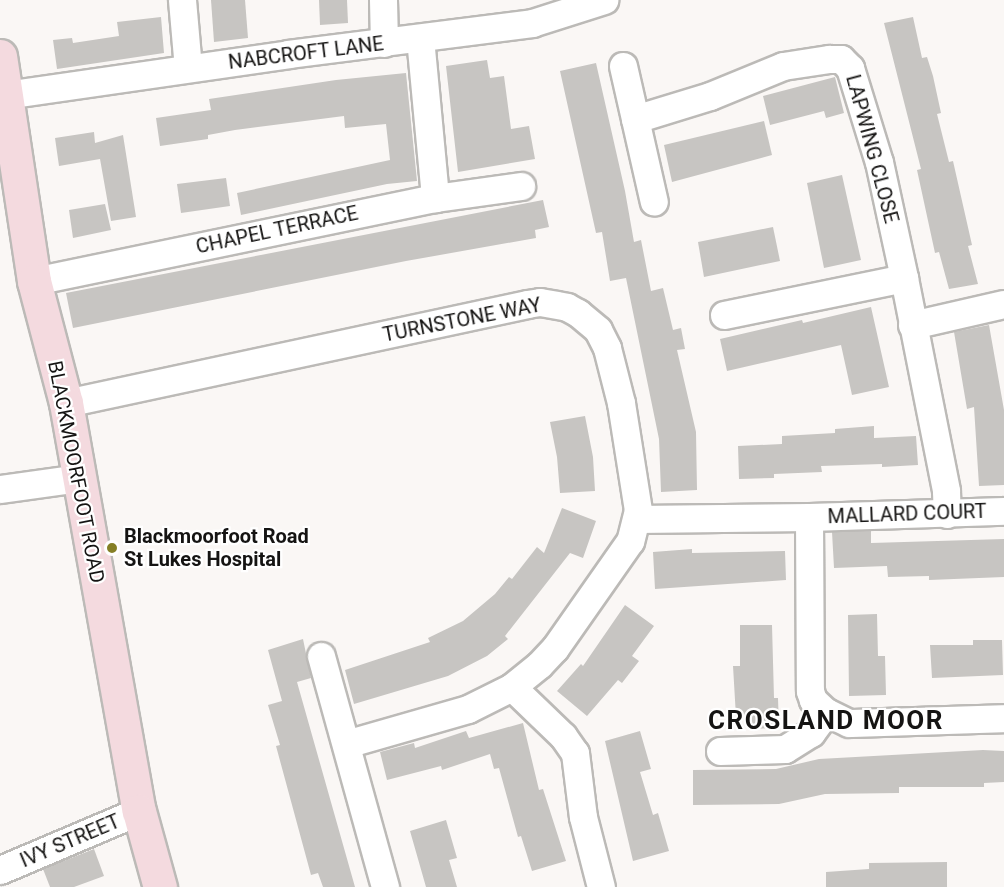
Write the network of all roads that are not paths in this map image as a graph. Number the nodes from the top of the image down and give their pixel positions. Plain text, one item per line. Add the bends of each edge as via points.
1 (182, 0) edge
2 (383, 0) edge
3 (604, 0) edge
4 (420, 38) junction
5 (384, 43) junction
6 (0, 56) edge
7 (623, 66) dead end
8 (188, 68) junction
9 (6, 95) junction
10 (635, 119) junction
11 (521, 186) dead end
12 (435, 198) junction
13 (654, 201) dead end
14 (904, 278) junction
15 (34, 281) junction
16 (1004, 304) edge
17 (724, 315) dead end
18 (912, 325) junction
19 (66, 403) junction
20 (79, 478) junction
21 (0, 489) edge
22 (1004, 511) edge
23 (947, 514) junction
24 (809, 518) junction
25 (637, 519) junction
26 (321, 656) dead end
27 (512, 687) junction
28 (826, 712) junction
29 (1004, 718) edge
30 (346, 744) junction
31 (720, 751) dead end
32 (139, 811) junction
33 (0, 870) edge
34 (160, 887) edge
35 (385, 887) edge
36 (601, 887) edge

1 - 8 street
2 - 5 street
3 - 4 street, NABCROFT LANE via 532,23
4 - 5 street, NABCROFT LANE
4 - 12 street
5 - 8 street, NABCROFT LANE
6 - 9 street, BLACKMOORFOOT ROAD
7 - 10 street
8 - 9 street, NABCROFT LANE
9 - 15 street, BLACKMOORFOOT ROAD
10 - 13 street
10 - 14 street, LAPWING CLOSE via 710,96 783,66 841,59 850,68 879,162
11 - 12 street, CHAPEL TERRACE
12 - 15 street, CHAPEL TERRACE
14 - 17 street
14 - 18 street, LAPWING CLOSE
15 - 19 street, BLACKMOORFOOT ROAD
16 - 18 street
18 - 23 street, LAPWING CLOSE via 946,490
19 - 20 street, BLACKMOORFOOT ROAD
19 - 25 street, TURNSTONE WAY via 526,304 554,303 588,321 607,348 621,404
20 - 21 street
20 - 32 street, BLACKMOORFOOT ROAD
22 - 23 street, MALLARD COURT
23 - 24 street, MALLARD COURT
24 - 25 street, MALLARD COURT
24 - 28 street, MALLARD COURT via 810,691 813,700
25 - 27 street, TURNSTONE WAY via 630,541 555,648
26 - 30 street
27 - 30 street, TURNSTONE WAY via 468,709
27 - 36 street via 563,736 575,753 582,817
28 - 29 street via 849,723
28 - 31 street via 811,733 785,749
30 - 35 street
32 - 33 street, IVY STREET
32 - 34 street, BLACKMOORFOOT ROAD

